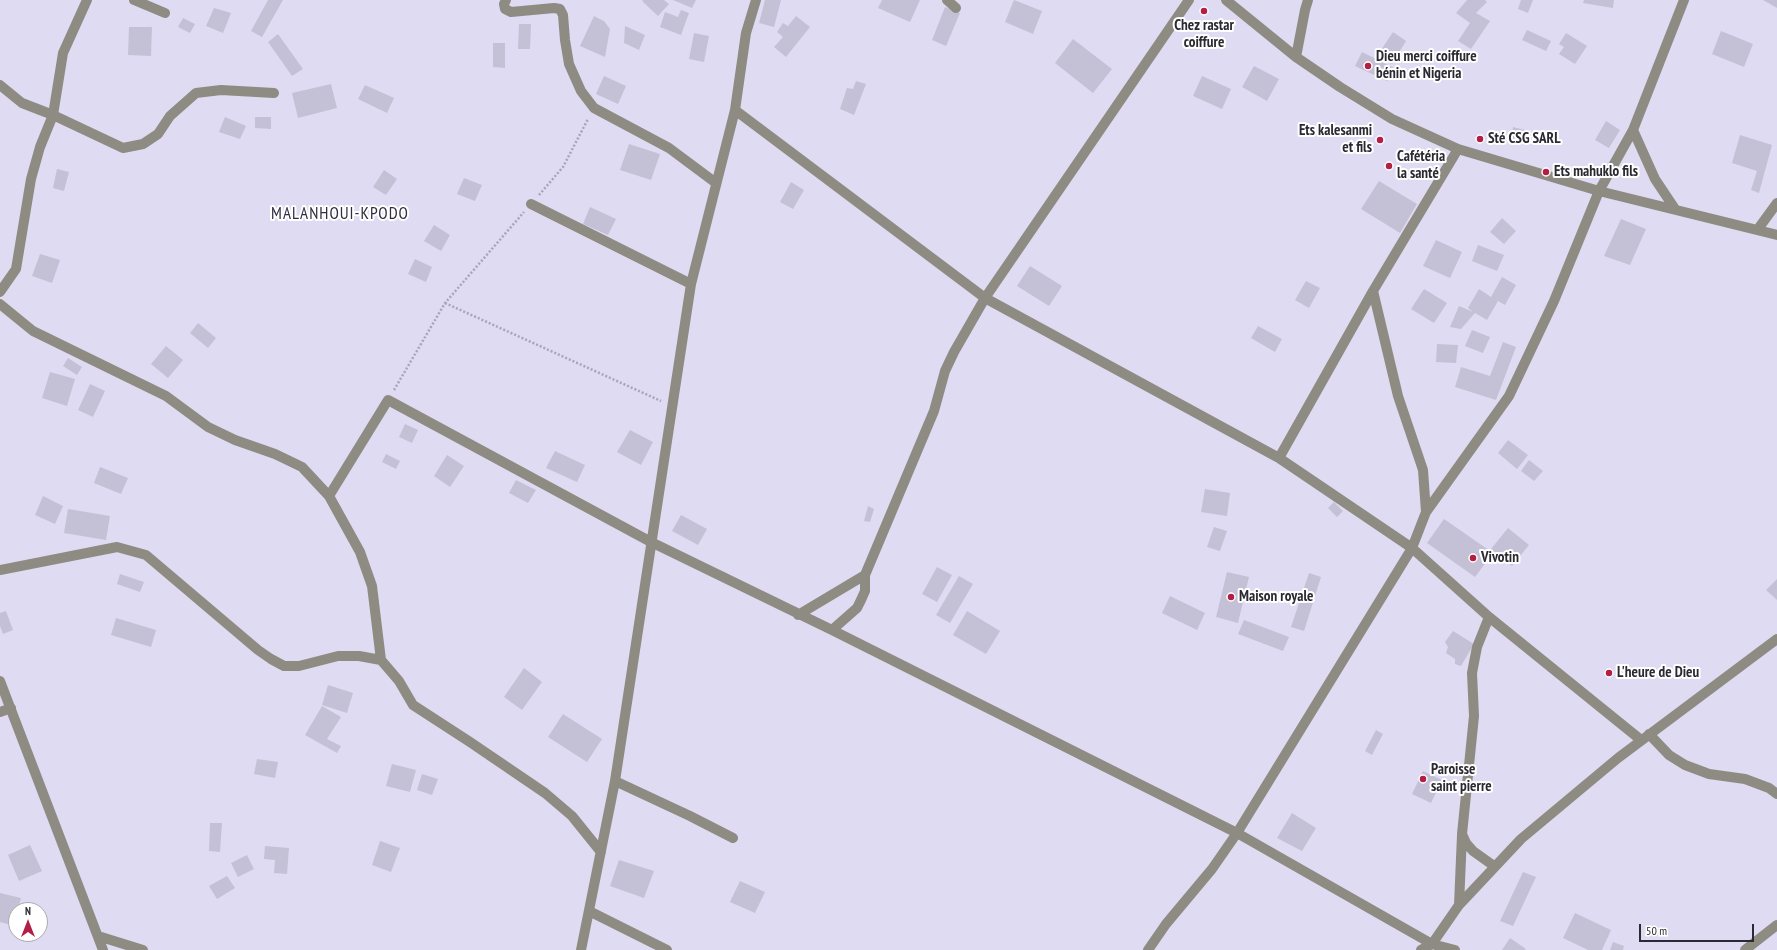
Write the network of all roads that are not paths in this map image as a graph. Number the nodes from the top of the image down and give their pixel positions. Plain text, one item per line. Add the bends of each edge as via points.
1 (87, 0) edge
2 (134, 0) edge
3 (506, 0) edge
4 (756, 0) edge
5 (947, 0) edge
6 (1189, 0) edge
7 (1226, 0) edge
8 (1308, 0) edge
9 (1684, 0) edge
10 (956, 8) dead end
11 (165, 13) dead end
12 (1296, 57) junction
13 (0, 85) edge
14 (274, 93) dead end
15 (735, 110) junction
16 (53, 115) junction
17 (1633, 130) junction
18 (1458, 149) junction
19 (716, 183) junction
20 (1599, 191) junction
21 (1777, 203) edge
22 (531, 204) road end
23 (1675, 209) junction
24 (1758, 229) junction
25 (1777, 235) edge
26 (691, 284) junction
27 (1373, 291) junction
28 (0, 292) edge
29 (985, 298) junction
30 (0, 304) edge
31 (1279, 458) junction
32 (329, 496) junction
33 (1426, 512) junction
34 (651, 542) junction
35 (1412, 548) junction
36 (0, 570) edge
37 (865, 575) junction
38 (798, 614) junction
39 (1489, 617) junction
40 (832, 630) junction
41 (1777, 639) edge
42 (381, 660) junction
43 (0, 681) edge
44 (11, 708) junction
45 (0, 712) edge
46 (1645, 737) junction
47 (615, 781) junction
48 (1777, 794) edge
49 (1238, 833) junction
50 (1462, 834) junction
51 (733, 838) dead end
52 (601, 852) junction
53 (1494, 866) junction
54 (1459, 905) junction
55 (589, 911) junction
56 (1777, 926) edge
57 (98, 936) junction
58 (1438, 947) edge
59 (103, 950) edge
60 (143, 950) edge
61 (581, 950) edge
62 (667, 950) edge
63 (1148, 950) edge
64 (1421, 950) edge
65 (1455, 950) edge
66 (1745, 950) edge

1 - 16 street via 64,53
2 - 11 street
3 - 19 street via 505,9 511,12 560,9 569,64 581,91 594,108 668,148
4 - 15 street via 746,34
5 - 10 street
6 - 29 street
7 - 12 street
8 - 12 street
9 - 17 street
12 - 18 street via 1392,119
13 - 16 street via 22,103
14 - 16 street via 221,90 196,93 170,116 158,134 142,144 123,148
15 - 19 street
15 - 29 street
16 - 28 street via 31,179 16,269
17 - 20 street
17 - 23 street via 1655,179
18 - 20 street
18 - 27 street
19 - 26 street
20 - 23 street
20 - 33 street via 1554,301 1509,396
21 - 24 street
22 - 26 street
23 - 24 street
24 - 25 street
26 - 34 street
27 - 31 street
27 - 33 street via 1398,396 1423,470
29 - 31 street
29 - 37 street via 945,370 934,411
30 - 32 street via 33,331 166,396 208,427 302,467
31 - 35 street
32 - 34 street via 388,400
32 - 42 street via 360,552 372,586
33 - 35 street
34 - 38 street
34 - 47 street
35 - 39 street
35 - 49 street
36 - 42 street via 117,547 146,554 258,650 284,666 299,666 338,656
37 - 38 street
37 - 40 street via 862,600 857,608
38 - 40 street
39 - 46 street
39 - 50 street via 1475,654 1472,674 1474,716
40 - 49 street
41 - 46 street
42 - 52 street via 399,681 413,706 545,793 572,816
43 - 44 street
44 - 45 street
44 - 57 street
46 - 48 street via 1685,765 1709,774 1745,780 1769,788
46 - 53 street via 1575,792
47 - 51 street
47 - 52 street
49 - 58 street
49 - 63 street
50 - 53 street via 1473,851
50 - 54 street
52 - 55 street
53 - 54 street
54 - 58 street
55 - 61 street
55 - 62 street
56 - 66 street
57 - 59 street
57 - 60 street
58 - 64 street
58 - 65 street

